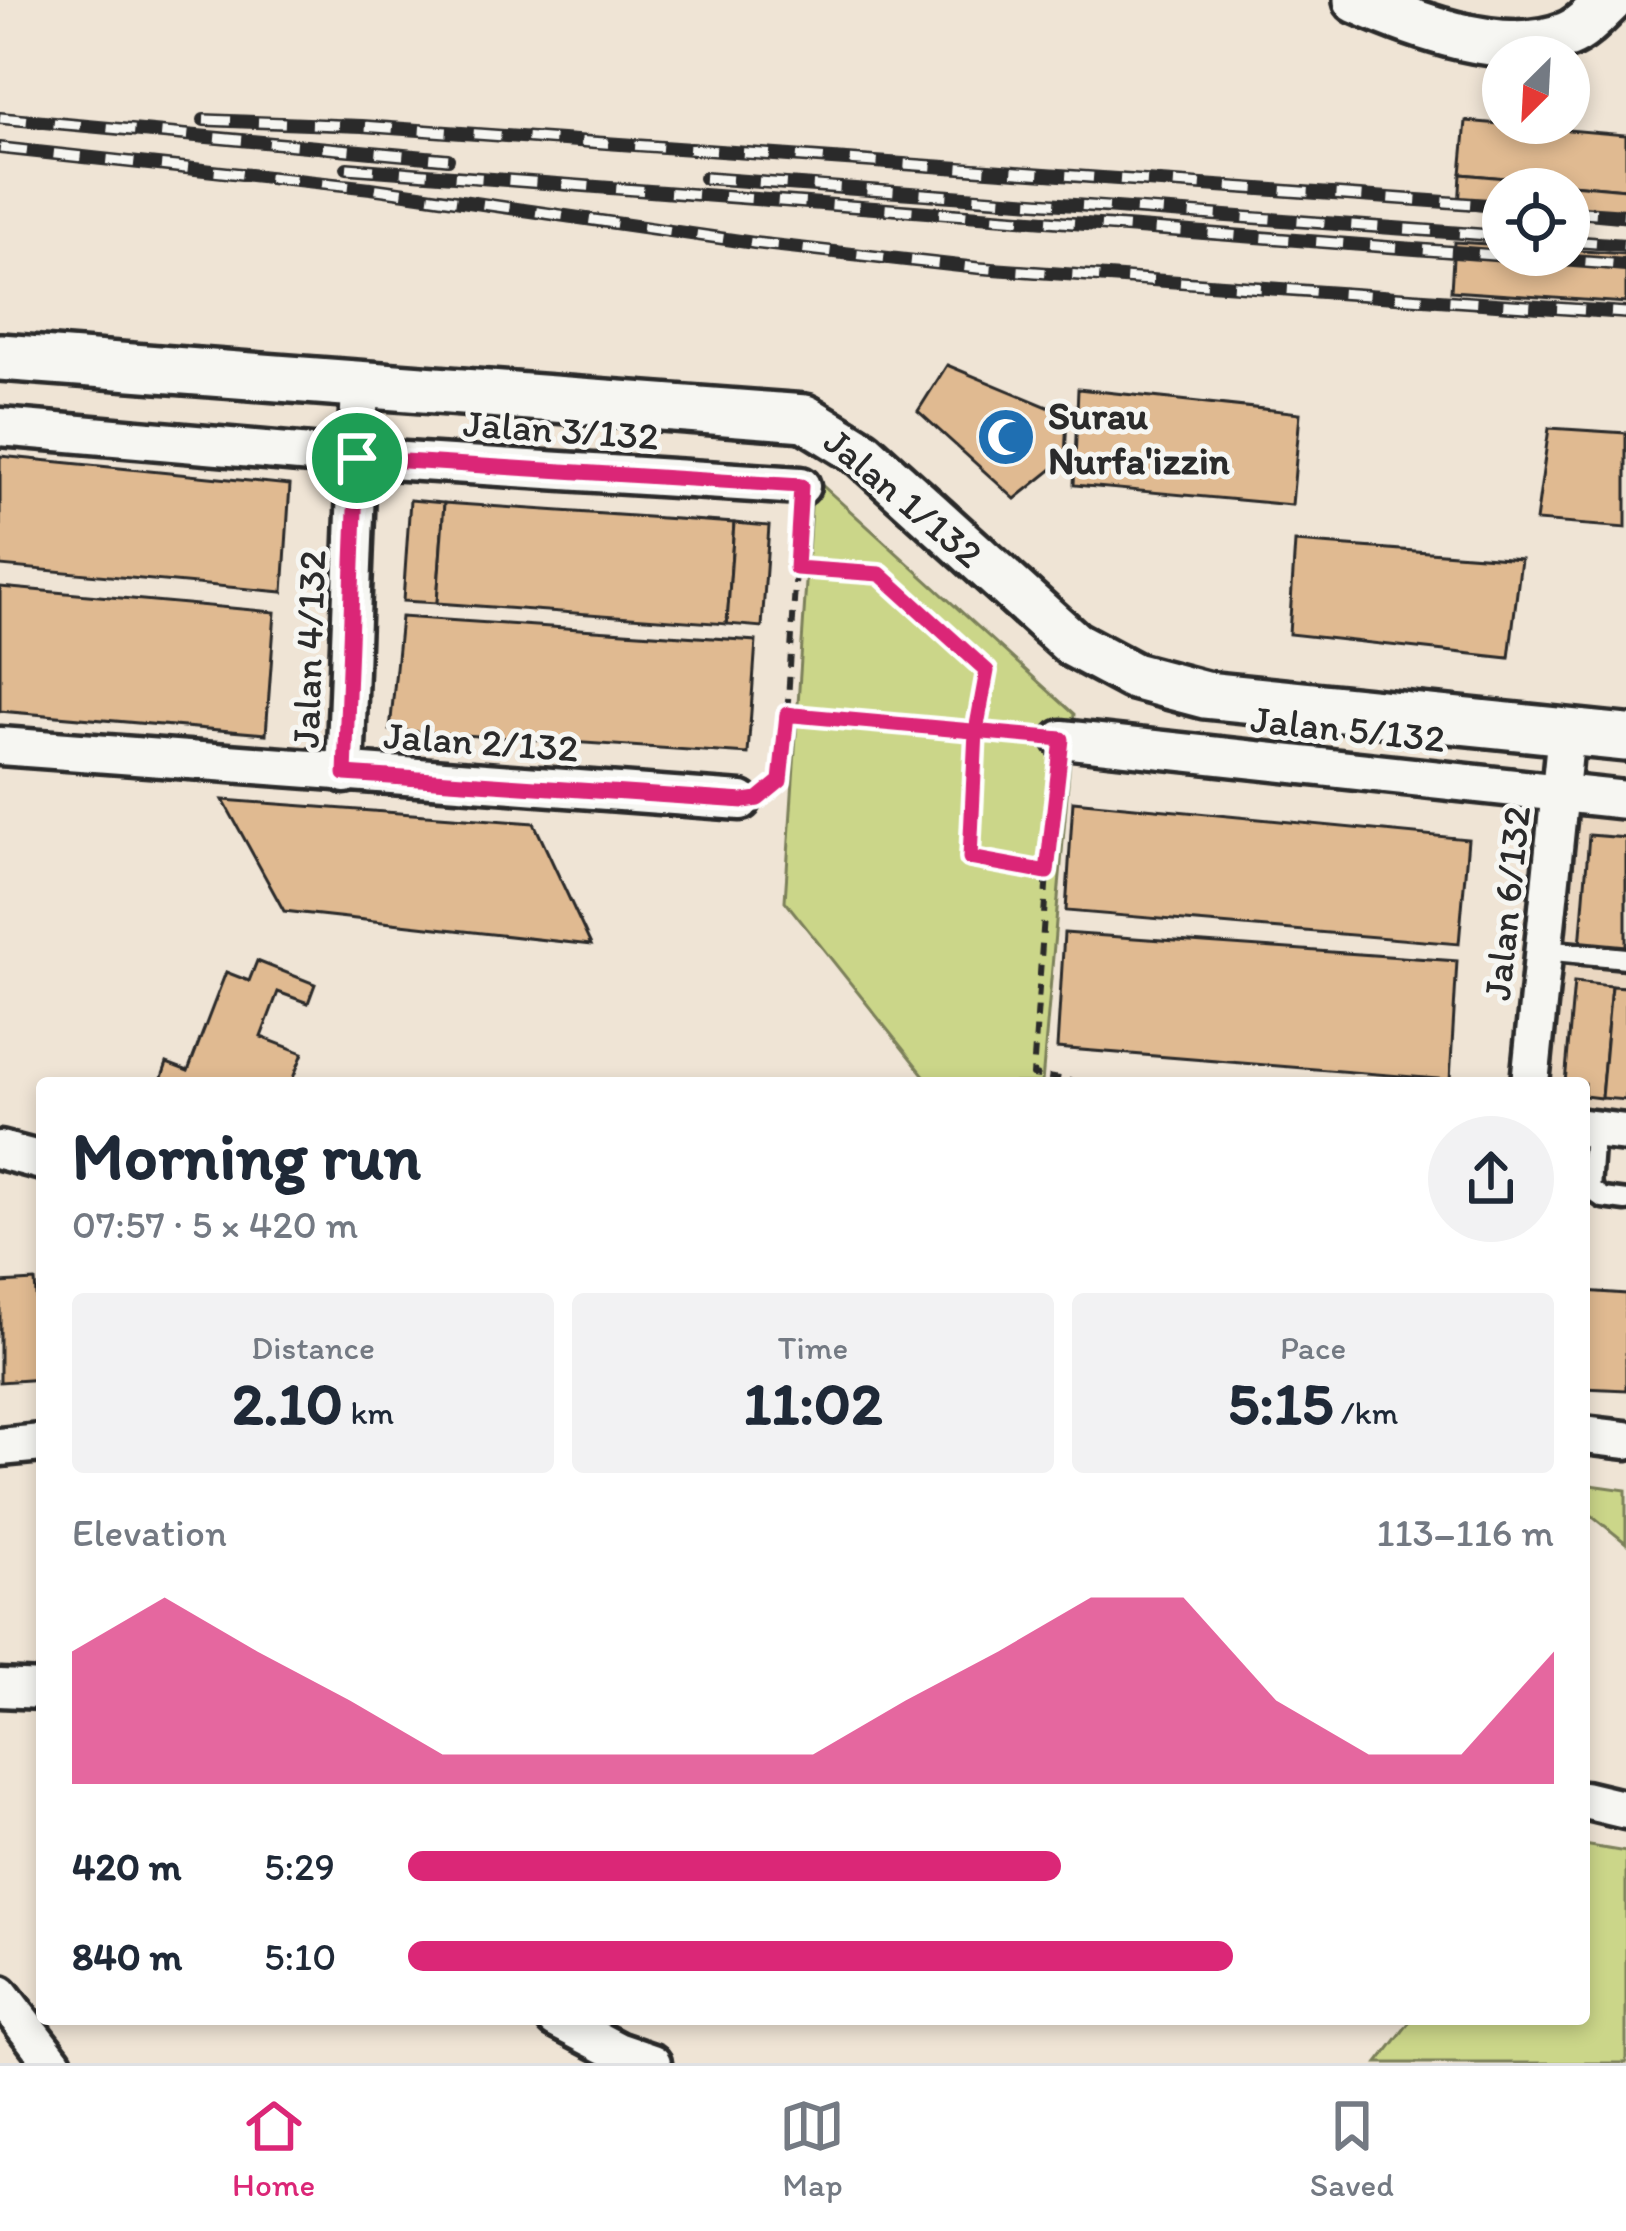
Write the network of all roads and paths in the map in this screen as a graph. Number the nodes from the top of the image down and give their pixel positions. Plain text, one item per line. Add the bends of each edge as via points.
1 (1357, 0) edge
2 (1610, 0) edge
3 (0, 357) edge
4 (360, 383) junction
5 (0, 427) edge
6 (357, 458) junction
7 (801, 486) joint
8 (796, 568) junction
9 (787, 714) junction
10 (976, 731) junction
11 (1566, 732) junction
12 (1626, 738) edge
13 (1062, 739) junction
14 (0, 746) edge
15 (345, 774) junction
16 (1560, 793) junction
17 (1626, 800) edge
18 (741, 801) joint
19 (1047, 872) junction
20 (1543, 950) junction
21 (1626, 958) edge
22 (1042, 1077) edge
23 (1531, 1077) edge
24 (1601, 1130) edge
25 (0, 1150) edge
26 (36, 1159) edge
27 (1626, 1201) edge
28 (1590, 1436) edge
29 (1626, 1440) edge
30 (36, 1444) edge
31 (0, 1447) edge
32 (0, 1688) edge
33 (36, 1690) edge
34 (1590, 1801) edge
35 (1626, 1810) edge
36 (0, 1994) edge
37 (567, 2025) edge
38 (52, 2063) edge
39 (652, 2063) edge

1 - 2 street via 1434,31 1521,43 1572,34
3 - 4 street, Jalan 1/132
4 - 6 street, Jalan 4/132
4 - 11 street, Jalan 1/132 via 806,418 862,453 1073,644 1133,676 1204,695
5 - 6 street, Jalan 3/132
6 - 7 street, Jalan 3/132
6 - 15 street, Jalan 4/132
7 - 8 path
8 - 9 path
8 - 10 path via 880,574 987,671
9 - 10 path
9 - 18 path via 780,781
10 - 13 path
10 - 19 path via 970,858
11 - 12 street, Jalan 1/132
11 - 16 street, Jalan 6/132
13 - 16 street, Jalan 5/132
13 - 19 path
14 - 15 street, Jalan 2/132
15 - 18 street, Jalan 2/132
16 - 17 street, Jalan 5/132
16 - 20 street, Jalan 6/132
19 - 22 path via 1034,1076
20 - 21 lane
20 - 23 street, Jalan 6/132
24 - 27 lane via 1590,1189
25 - 26 street
28 - 29 street
30 - 31 street
32 - 33 street
34 - 35 street
36 - 38 street
37 - 39 street

